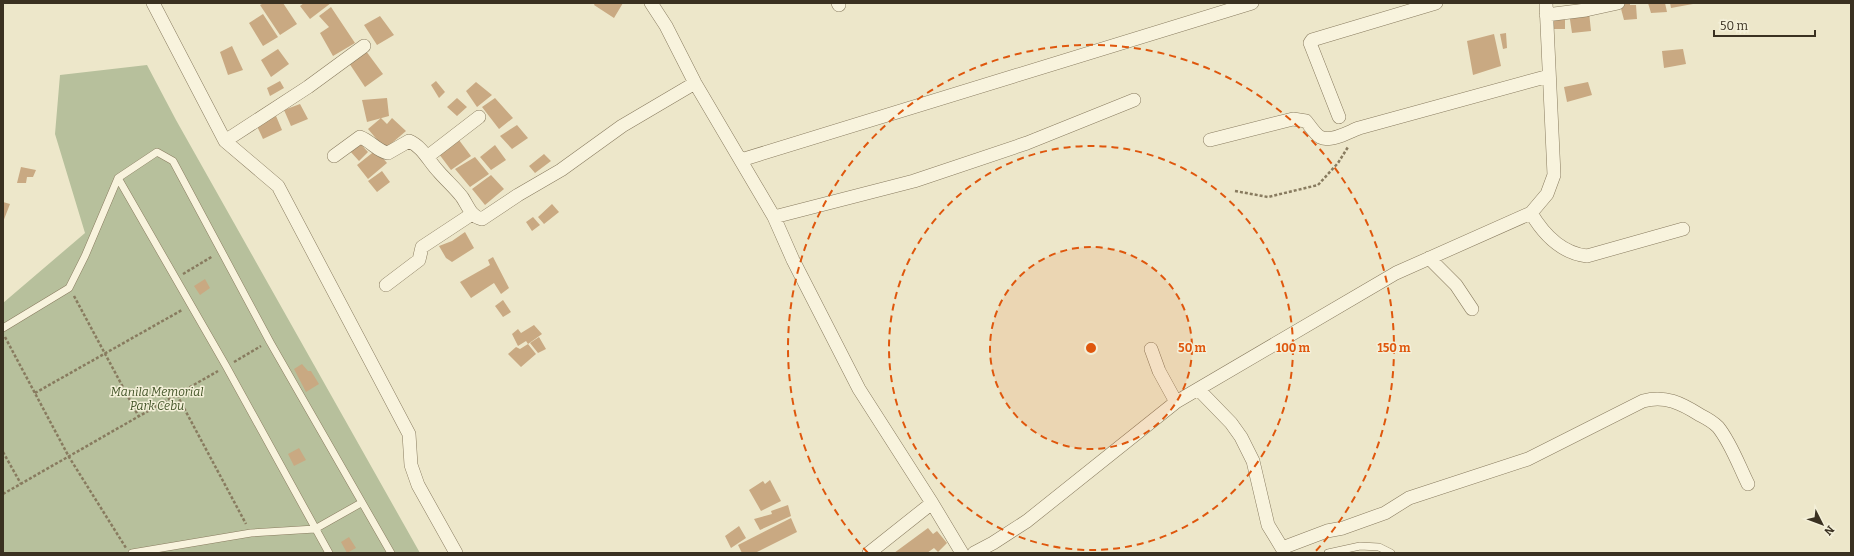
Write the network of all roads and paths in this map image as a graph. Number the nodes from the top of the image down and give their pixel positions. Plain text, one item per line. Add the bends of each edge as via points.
1 (153, 3) edge
2 (651, 3) edge
3 (1252, 3) edge
4 (1436, 3) edge
5 (1618, 3) edge
6 (1546, 9) edge
7 (364, 46) dead end
8 (1549, 76) junction
9 (695, 83) junction
10 (1134, 100) dead end
11 (479, 117) dead end
12 (1339, 117) dead end
13 (1360, 128) junction
14 (1210, 140) dead end
15 (225, 142) junction
16 (334, 156) dead end
17 (427, 157) junction
18 (741, 160) junction
19 (118, 178) junction
20 (1235, 192) dead end
21 (1531, 213) junction
22 (472, 214) junction
23 (774, 217) junction
24 (1683, 228) dead end
25 (222, 251) junction
26 (1429, 258) junction
27 (176, 278) junction
28 (386, 285) dead end
29 (69, 288) junction
30 (192, 305) junction
31 (1472, 309) dead end
32 (3, 328) edge
33 (3, 332) edge
34 (270, 342) junction
35 (1151, 349) dead end
36 (105, 353) junction
37 (226, 366) junction
38 (1198, 390) junction
39 (35, 393) junction
40 (177, 395) junction
41 (1176, 402) junction
42 (139, 417) junction
43 (3, 452) edge
44 (69, 457) junction
45 (21, 484) junction
46 (1748, 484) dead end
47 (3, 494) edge
48 (361, 503) junction
49 (932, 503) junction
50 (315, 529) junction
51 (251, 533) junction
52 (1287, 550) edge
53 (131, 553) edge
54 (329, 553) edge
55 (391, 553) edge
56 (456, 553) edge
57 (869, 553) edge
58 (962, 553) edge
59 (974, 553) edge
60 (1328, 553) edge
61 (1390, 553) edge

1 - 15 street
2 - 9 street via 666,26
3 - 18 street
4 - 12 street via 1312,40 1310,43
5 - 6 street via 1586,10
6 - 8 street
7 - 15 street
8 - 13 street
8 - 21 street via 1554,175 1547,194
9 - 18 street
9 - 22 street via 622,126 561,170 482,219
10 - 23 street via 1027,143 914,181
11 - 17 street
13 - 14 street via 1324,139 1319,137 1306,121 1293,119
13 - 20 path via 1338,163 1318,185 1268,197
15 - 56 street via 278,186 410,434 411,465 418,485
16 - 17 street via 360,137 368,140 381,152 388,153 409,141
17 - 22 street via 452,185
18 - 23 street
19 - 25 lane via 157,152 172,161
19 - 27 lane
19 - 29 lane via 86,256
21 - 24 street via 1549,238 1574,254 1581,255 1595,254
21 - 26 street
22 - 28 street via 422,247 419,260
23 - 49 street via 859,390
25 - 27 path
25 - 34 lane
26 - 31 street via 1456,285
26 - 38 street via 1396,272
27 - 30 lane
29 - 32 lane
29 - 36 path
30 - 36 path
30 - 37 lane
33 - 39 path
34 - 37 path
34 - 48 lane
35 - 41 street via 1159,371
36 - 39 path
36 - 42 path
37 - 40 path
37 - 50 lane
38 - 41 street
38 - 52 street via 1231,423 1241,437 1253,461 1268,525
39 - 44 path
40 - 42 path
40 - 51 path
41 - 59 street via 1027,521
42 - 44 path
43 - 45 path
44 - 45 path
44 - 53 path
45 - 47 path
46 - 52 street via 1717,426 1680,402 1654,398 1643,401 1528,459 1409,498 1385,513 1343,528 1326,531
48 - 50 lane
48 - 55 lane
49 - 57 street
49 - 58 street
50 - 51 lane
50 - 54 lane
51 - 53 lane
60 - 61 lane via 1360,546 1379,547

